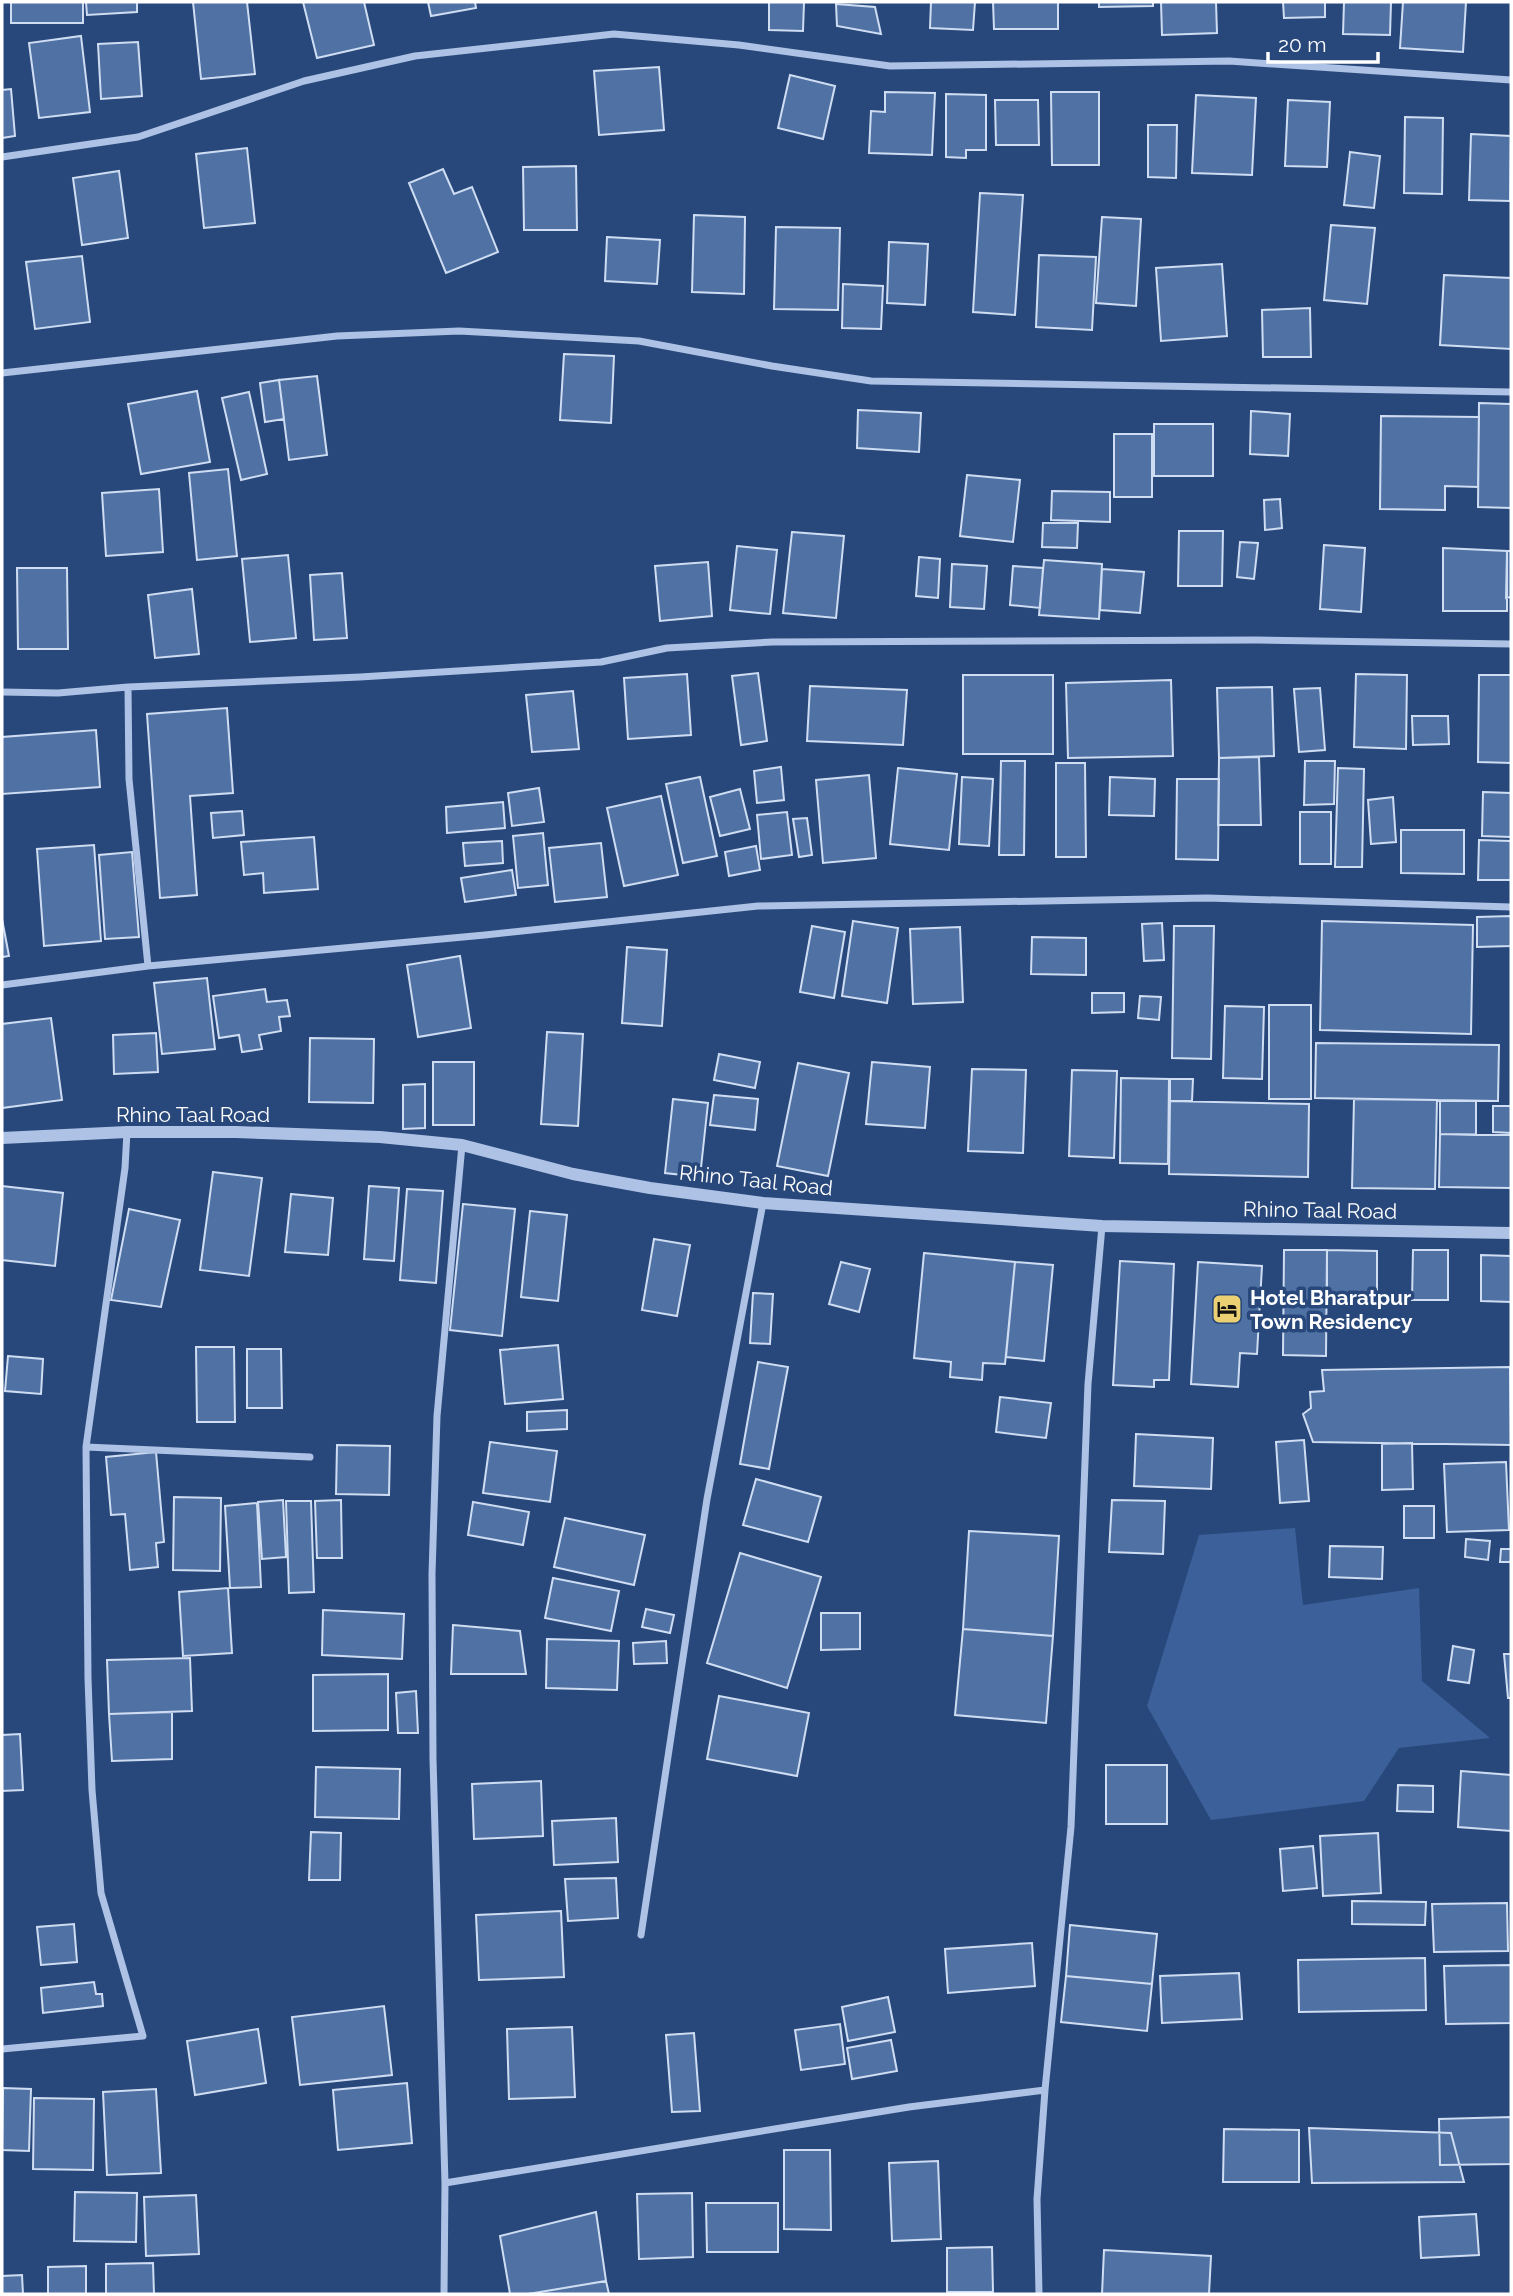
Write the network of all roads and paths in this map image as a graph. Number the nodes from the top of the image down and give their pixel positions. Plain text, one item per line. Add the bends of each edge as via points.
1 (1511, 80) edge
2 (2, 157) edge
3 (2, 373) edge
4 (1511, 392) edge
5 (1511, 644) edge
6 (128, 687) junction
7 (2, 692) edge
8 (1511, 907) edge
9 (148, 966) junction
10 (2, 985) edge
11 (127, 1132) junction
12 (2, 1138) edge
13 (462, 1144) junction
14 (763, 1203) junction
15 (1102, 1226) junction
16 (1511, 1233) edge
17 (86, 1447) junction
18 (310, 1457) dead end
19 (641, 1934) dead end
20 (2, 2049) edge
21 (1045, 2090) junction
22 (445, 2183) junction
23 (444, 2294) edge
24 (1039, 2294) edge

1 - 2 street via 1228,61 890,66 614,34 415,57 303,81 138,137
3 - 4 street via 337,335 459,331 639,341 871,381
5 - 6 street via 772,642 667,648 601,662
6 - 7 street
6 - 9 street via 130,779
8 - 9 street via 1207,898 758,906
9 - 10 street
11 - 12 street, Rhino Taal Road
11 - 13 street, Rhino Taal Road via 380,1137
11 - 17 street
13 - 14 street, Rhino Taal Road via 573,1174
13 - 22 street via 437,1416 432,1574
14 - 15 street, Rhino Taal Road
14 - 19 street via 707,1499
15 - 16 street, Rhino Taal Road
15 - 21 street via 1088,1384 1071,1828
17 - 18 street
17 - 20 street via 88,1678 101,1893 143,2036
21 - 22 street via 909,2107
21 - 24 street via 1037,2199
22 - 23 street

